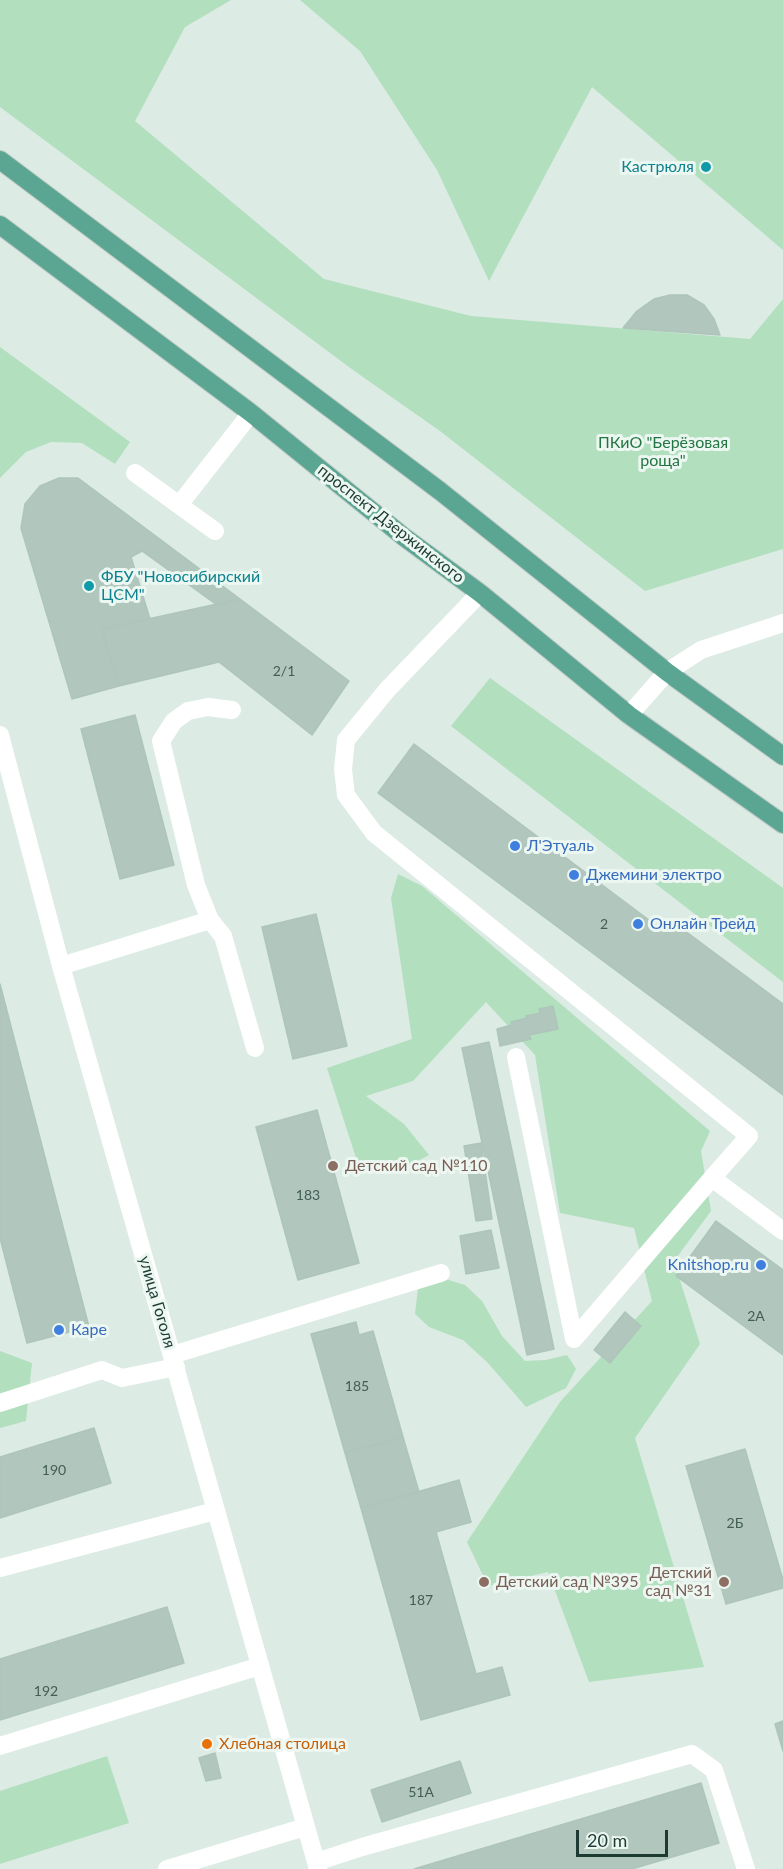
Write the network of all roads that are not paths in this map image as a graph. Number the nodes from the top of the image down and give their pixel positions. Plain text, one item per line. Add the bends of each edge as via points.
1 (0, 160) edge
2 (0, 225) edge
3 (251, 413) junction
4 (135, 473) dead end
5 (179, 505) junction
6 (215, 531) dead end
7 (480, 593) junction
8 (783, 623) edge
9 (667, 672) junction
10 (232, 710) dead end
11 (629, 715) junction
12 (0, 735) edge
13 (783, 756) edge
14 (783, 824) edge
15 (210, 920) junction
16 (61, 966) junction
17 (255, 1048) dead end
18 (516, 1057) dead end
19 (712, 1178) junction
20 (783, 1231) edge
21 (441, 1273) dead end
22 (174, 1361) junction
23 (0, 1403) edge
24 (215, 1511) junction
25 (0, 1568) edge
26 (260, 1666) junction
27 (0, 1746) edge
28 (305, 1827) junction
29 (317, 1865) edge
30 (167, 1869) edge
31 (746, 1869) edge

1 - 9 main road via 440,491
2 - 3 main road, проспект Дзержинского
3 - 5 street
3 - 7 main road, проспект Дзержинского
4 - 5 street
5 - 6 street
7 - 11 main road, проспект Дзержинского
7 - 19 street via 387,690 346,740 346,795 374,833 749,1136
8 - 9 street via 701,650
9 - 11 street
9 - 13 main road
10 - 15 street via 208,707 188,711 174,721 161,741 196,885
11 - 14 main road, проспект Дзержинского
12 - 16 street, улица Гоголя
15 - 16 street
15 - 17 street via 223,936
16 - 22 street, улица Гоголя
18 - 19 street via 574,1339
19 - 20 street
21 - 22 street
22 - 23 street via 123,1378 102,1370
22 - 24 street, улица Гоголя
24 - 25 street
24 - 26 street, улица Гоголя
26 - 27 street
26 - 28 street, улица Гоголя
28 - 29 street, улица Гоголя
28 - 30 street
29 - 31 street via 362,1847 692,1754 714,1770

